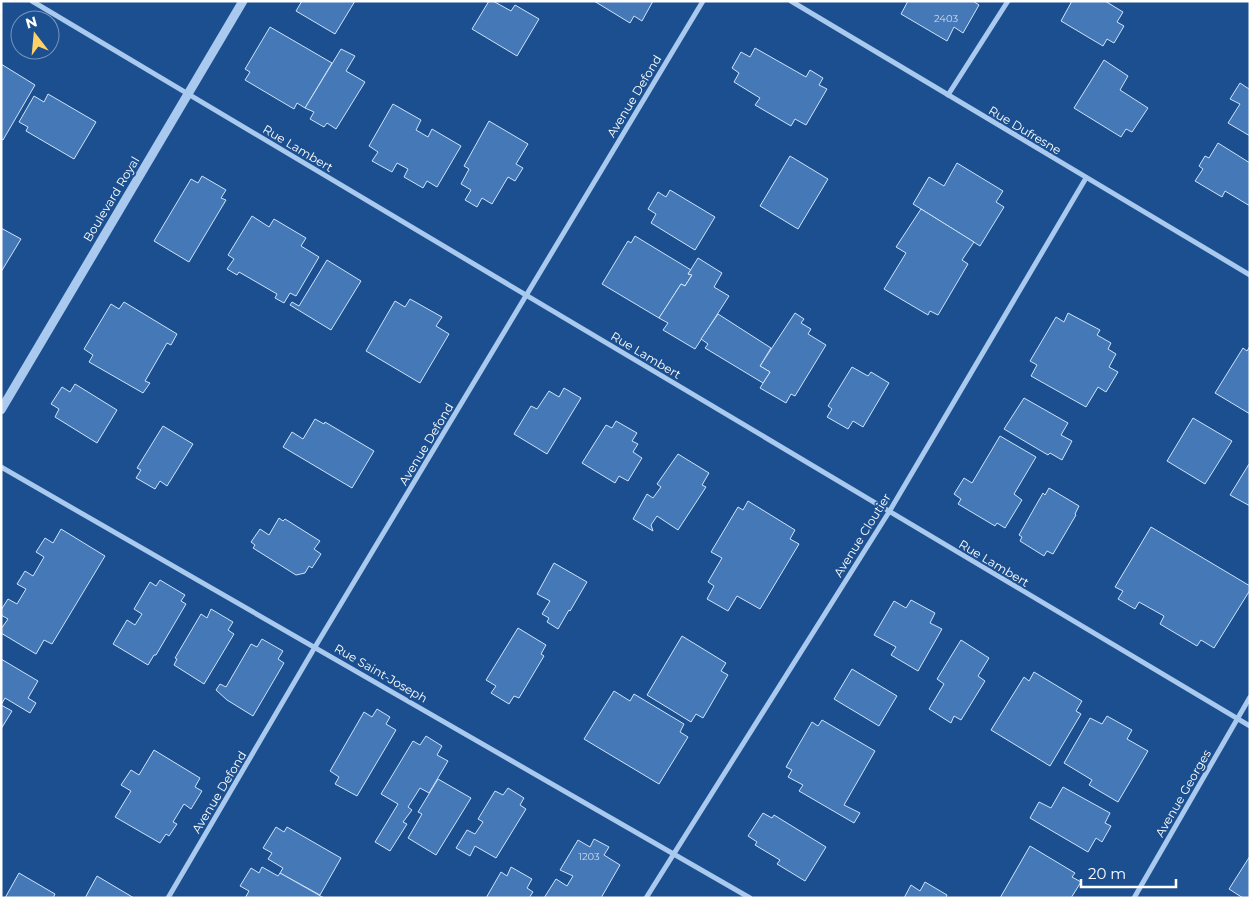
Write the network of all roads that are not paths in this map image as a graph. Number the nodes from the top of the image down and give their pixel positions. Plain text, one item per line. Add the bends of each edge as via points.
1 (32, 1) edge
2 (243, 1) edge
3 (703, 1) edge
4 (791, 1) edge
5 (1008, 1) edge
6 (188, 94) junction
7 (948, 95) junction
8 (1086, 178) junction
9 (1250, 275) edge
10 (526, 296) junction
11 (1, 410) edge
12 (1, 467) edge
13 (888, 512) junction
14 (316, 647) junction
15 (1250, 697) edge
16 (1237, 719) junction
17 (1250, 726) edge
18 (673, 854) junction
19 (168, 898) edge
20 (646, 898) edge
21 (750, 898) edge
22 (1134, 898) edge

1 - 6 street, Rue Lambert
2 - 6 street, Boulevard Royal
3 - 10 street, Avenue Defond
4 - 7 street, Rue Dufresne
5 - 7 street
6 - 10 street, Rue Lambert
6 - 11 street, Boulevard Royal
7 - 8 street, Rue Dufresne
8 - 9 street, Rue Dufresne
8 - 13 street, Avenue Cloutier
10 - 13 street, Rue Lambert
10 - 14 street, Avenue Defond
12 - 14 street, Rue Saint-Joseph
13 - 16 street, Rue Lambert
13 - 18 street, Avenue Cloutier
14 - 18 street, Rue Saint-Joseph
14 - 19 street, Avenue Defond
15 - 16 street, Avenue Georges
16 - 17 street, Rue Lambert
16 - 22 street, Avenue Georges
18 - 20 street, Avenue Cloutier
18 - 21 street, Rue Saint-Joseph

